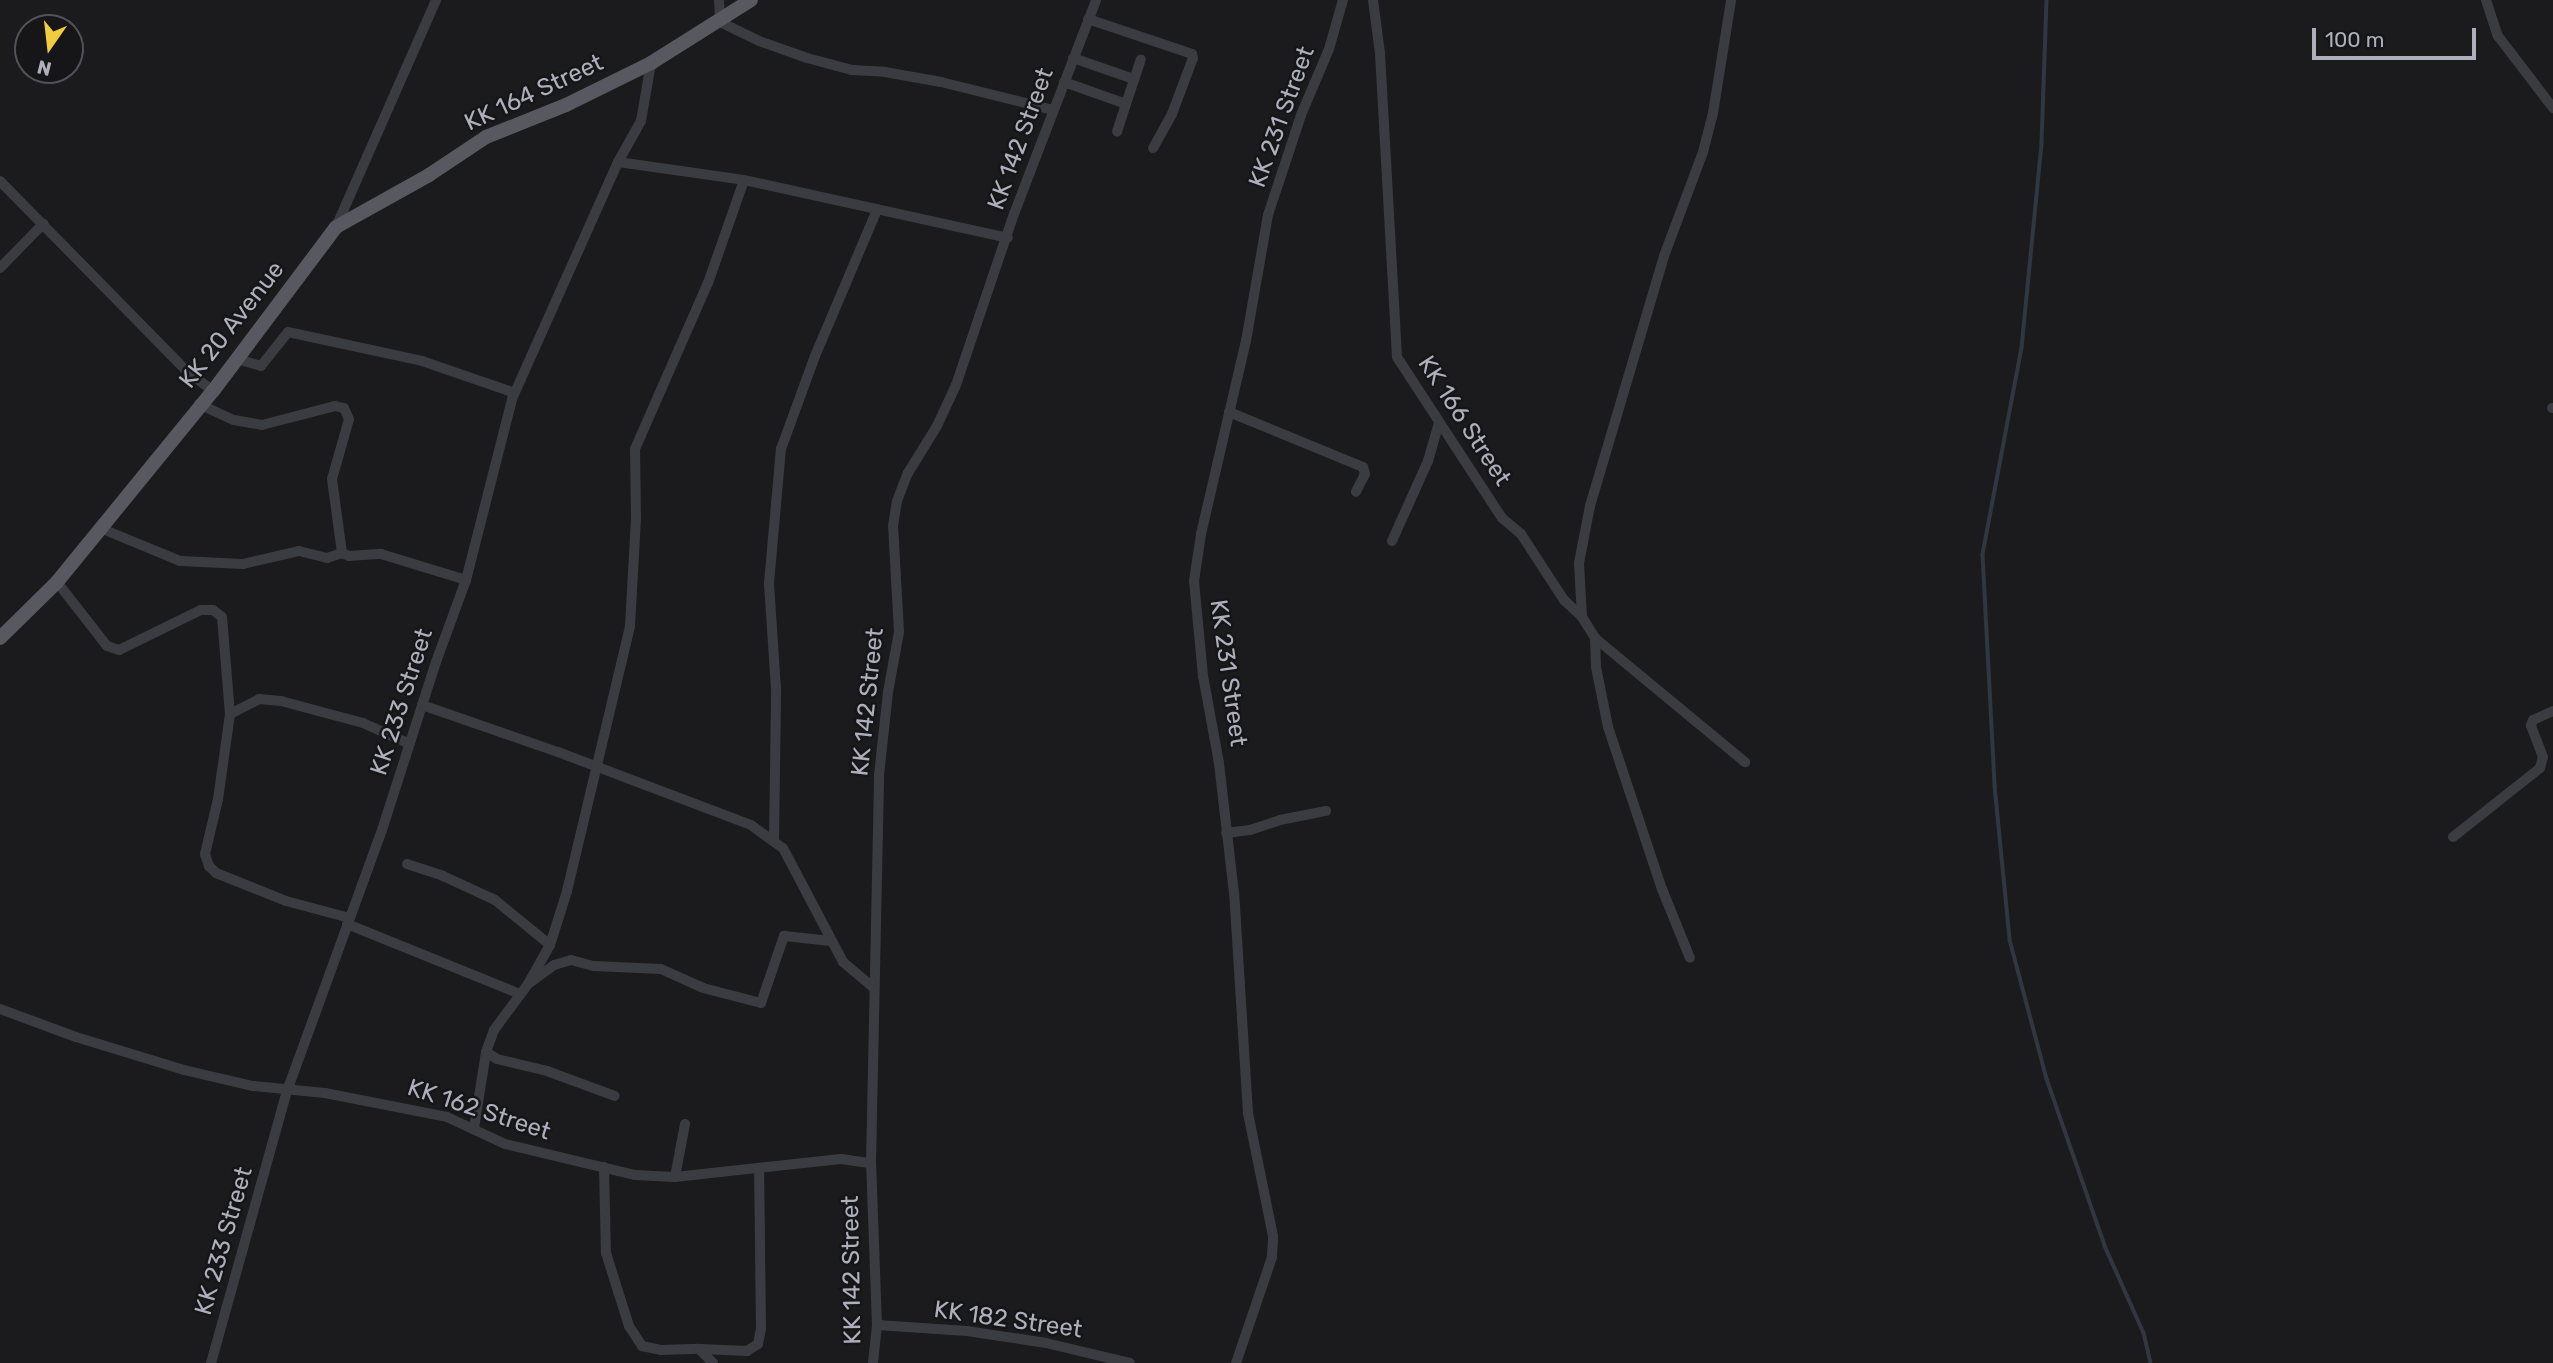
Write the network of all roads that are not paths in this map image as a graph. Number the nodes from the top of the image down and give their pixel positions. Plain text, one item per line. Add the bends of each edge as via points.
1 (436, 0) edge
2 (719, 0) edge
3 (751, 0) edge
4 (1096, 0) edge
5 (1343, 0) edge
6 (1373, 0) edge
7 (1731, 0) edge
8 (2486, 0) edge
9 (1088, 19) junction
10 (720, 22) junction
11 (1073, 58) junction
12 (1141, 59) dead end
13 (651, 63) junction
14 (1134, 79) junction
15 (1063, 82) junction
16 (1126, 104) junction
17 (2553, 108) edge
18 (1053, 110) junction
19 (1117, 132) dead end
20 (1153, 148) dead end
21 (618, 162) junction
22 (744, 180) junction
23 (0, 181) edge
24 (877, 210) junction
25 (43, 224) junction
26 (336, 227) junction
27 (1008, 238) junction
28 (0, 268) edge
29 (237, 359) junction
30 (213, 391) junction
31 (514, 393) junction
32 (199, 404) junction
33 (1229, 412) junction
34 (1439, 423) junction
35 (1356, 492) dead end
36 (100, 528) junction
37 (1392, 541) dead end
38 (342, 553) junction
39 (466, 580) junction
40 (57, 582) junction
41 (1582, 617) junction
42 (0, 638) edge
43 (1595, 638) junction
44 (422, 705) junction
45 (2553, 711) edge
46 (230, 714) junction
47 (410, 744) junction
48 (1745, 762) dead end
49 (598, 767) junction
50 (1326, 811) dead end
51 (1226, 833) junction
52 (2453, 837) dead end
53 (774, 840) junction
54 (407, 864) dead end
55 (349, 921) junction
56 (831, 941) junction
57 (550, 945) junction
58 (1690, 958) dead end
59 (528, 984) junction
60 (874, 988) junction
61 (520, 994) junction
62 (0, 1009) edge
63 (486, 1052) junction
64 (287, 1091) junction
65 (615, 1096) dead end
66 (685, 1124) dead end
67 (474, 1128) junction
68 (871, 1163) junction
69 (604, 1167) junction
70 (759, 1168) junction
71 (675, 1177) junction
72 (877, 1325) junction
73 (699, 1349) junction
74 (211, 1363) edge
75 (713, 1363) edge
76 (873, 1363) edge
77 (1130, 1363) edge
78 (1236, 1363) edge

1 - 26 street, KK 20 Avenue
2 - 10 street
3 - 10 main road, KK 164 Street
4 - 9 street, KK 142 Street
5 - 33 street, KK 231 Street via 1268,215
6 - 34 street, KK 166 Street via 1397,357
7 - 41 street via 1703,152 1664,256 1590,506 1579,563
8 - 17 street via 2498,36
9 - 11 street, KK 142 Street
9 - 20 street via 1192,54 1172,114
10 - 13 main road, KK 164 Street
10 - 18 street via 759,41 852,70 941,82
11 - 14 street
11 - 15 street, KK 142 Street
12 - 14 street
13 - 21 street, KK 233 Street via 641,121
13 - 26 main road, KK 164 Street via 566,105 486,137
14 - 16 street
15 - 16 street
15 - 18 street, KK 142 Street
16 - 19 street
18 - 27 street, KK 142 Street
21 - 22 street
21 - 31 street, KK 233 Street
22 - 24 street
22 - 49 street via 708,283 635,449 630,626
23 - 25 street
24 - 27 street
24 - 53 street via 781,449 769,583 776,689
25 - 28 street
25 - 30 street via 188,372
26 - 29 main road, KK 20 Avenue
27 - 60 street, KK 142 Street via 956,385 908,474 895,513 899,632 879,775
29 - 30 main road, KK 20 Avenue
29 - 31 street via 261,366 288,332 422,361
30 - 32 main road, KK 20 Avenue
31 - 39 street, KK 233 Street
32 - 36 main road, KK 20 Avenue
32 - 38 street via 234,420 262,425 335,406 344,408 348,419 332,479
33 - 35 street via 1363,467 1365,474
33 - 51 street, KK 231 Street via 1200,534 1194,581
34 - 37 street via 1428,461
34 - 41 street, KK 166 Street via 1502,518 1521,534 1564,600
36 - 38 street via 180,561 243,564 299,551 327,558
36 - 40 main road, KK 20 Avenue
38 - 39 street via 381,554
39 - 44 street, KK 233 Street
40 - 42 main road, KK 20 Avenue
40 - 46 street via 107,646 119,650 201,610 213,610 222,617
41 - 43 street, KK 166 Street
43 - 48 street, KK 166 Street
43 - 58 street via 1608,727
44 - 47 street, KK 233 Street
44 - 49 street
45 - 52 street via 2531,725 2543,757 2540,768
46 - 47 street via 260,699 281,701 363,723
46 - 55 street via 205,854 211,870
47 - 55 street, KK 233 Street
49 - 53 street via 738,820
49 - 57 street
50 - 51 street
51 - 78 street, KK 231 Street via 1248,1113 1273,1236 1272,1257
53 - 56 street via 783,848
54 - 57 street via 495,900
55 - 61 street
55 - 64 street, KK 233 Street
56 - 59 street via 784,936 761,1003 703,988 661,969 594,966 571,960 554,965
56 - 60 street via 843,962
57 - 59 street
59 - 61 street
60 - 68 street, KK 142 Street
61 - 63 street via 494,1030
62 - 64 street, KK 162 Street via 184,1070
63 - 65 street
63 - 67 street
64 - 67 street, KK 162 Street via 376,1101
64 - 74 street, KK 233 Street
66 - 71 street
67 - 69 street, KK 162 Street via 505,1144
68 - 70 street, KK 162 Street via 841,1159
68 - 72 street, KK 142 Street
69 - 71 street, KK 162 Street via 635,1175
69 - 73 street via 606,1254 629,1326 642,1346
70 - 71 street, KK 162 Street
70 - 73 street via 758,1344 747,1351
72 - 76 street, KK 142 Street
72 - 77 street, KK 182 Street via 967,1331
73 - 75 street

